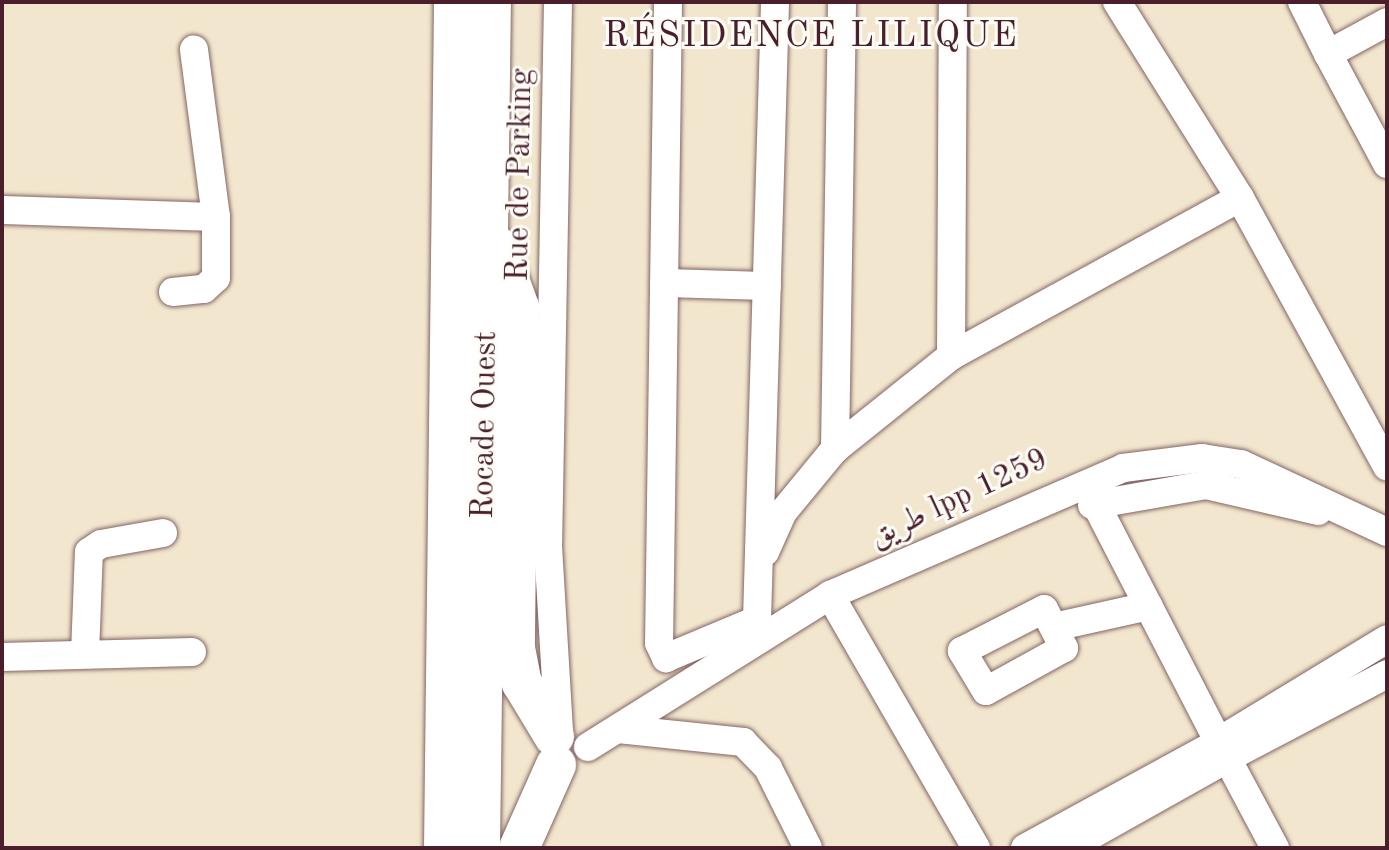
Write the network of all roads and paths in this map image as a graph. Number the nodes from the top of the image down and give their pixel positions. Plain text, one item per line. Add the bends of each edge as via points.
1 (454, 2) edge
2 (491, 2) edge
3 (558, 2) edge
4 (668, 2) edge
5 (775, 2) edge
6 (842, 2) edge
7 (953, 2) edge
8 (1117, 2) edge
9 (1302, 2) edge
10 (1387, 22) edge
11 (194, 49) dead end
12 (1328, 54) junction
13 (1387, 164) edge
14 (1240, 198) junction
15 (2, 210) edge
16 (216, 217) junction
17 (492, 234) junction
18 (664, 283) junction
19 (767, 286) junction
20 (173, 292) dead end
21 (951, 356) junction
22 (835, 449) junction
23 (1387, 466) edge
24 (1088, 492) junction
25 (1387, 532) edge
26 (163, 533) dead end
27 (1387, 546) edge
28 (759, 566) junction
29 (830, 595) junction
30 (1149, 606) junction
31 (1054, 627) dead end
32 (1387, 639) edge
33 (192, 652) dead end
34 (85, 654) junction
35 (2, 657) edge
36 (1387, 674) edge
37 (618, 729) junction
38 (564, 745) junction
39 (1224, 750) junction
40 (444, 848) edge
41 (480, 848) edge
42 (519, 848) edge
43 (808, 848) edge
44 (976, 848) edge
45 (1025, 848) edge
46 (1068, 848) edge
47 (1275, 848) edge

1 - 40 highway, Rocade Ouest
2 - 17 highway, Rocade Ouest
3 - 38 street, Rue de Parking via 548,546
4 - 18 street
5 - 19 street
6 - 22 street
7 - 21 street
8 - 14 street
9 - 12 street
10 - 12 street
11 - 16 street
12 - 13 street
14 - 21 street
14 - 23 street
15 - 16 street
16 - 20 street via 214,282
17 - 38 highway via 519,307 516,657 528,696
17 - 41 highway, Rocade Ouest
18 - 19 street
18 - 28 street via 659,643 666,658 757,620
19 - 28 street
21 - 22 street
22 - 28 street via 783,512
24 - 25 street, طريق lpp 1259 via 1165,461 1241,464
24 - 27 street via 1238,488 1331,516
24 - 29 street, طريق lpp 1259
24 - 30 street
26 - 34 street via 101,544 89,552
29 - 37 street, طريق lpp 1259
29 - 44 street
30 - 31 street
30 - 39 street
32 - 39 street
33 - 34 street
34 - 35 street
36 - 39 street
37 - 38 street, طريق lpp 1259
37 - 43 street via 743,742 768,768
38 - 42 highway
39 - 45 street
39 - 46 street
39 - 47 street

